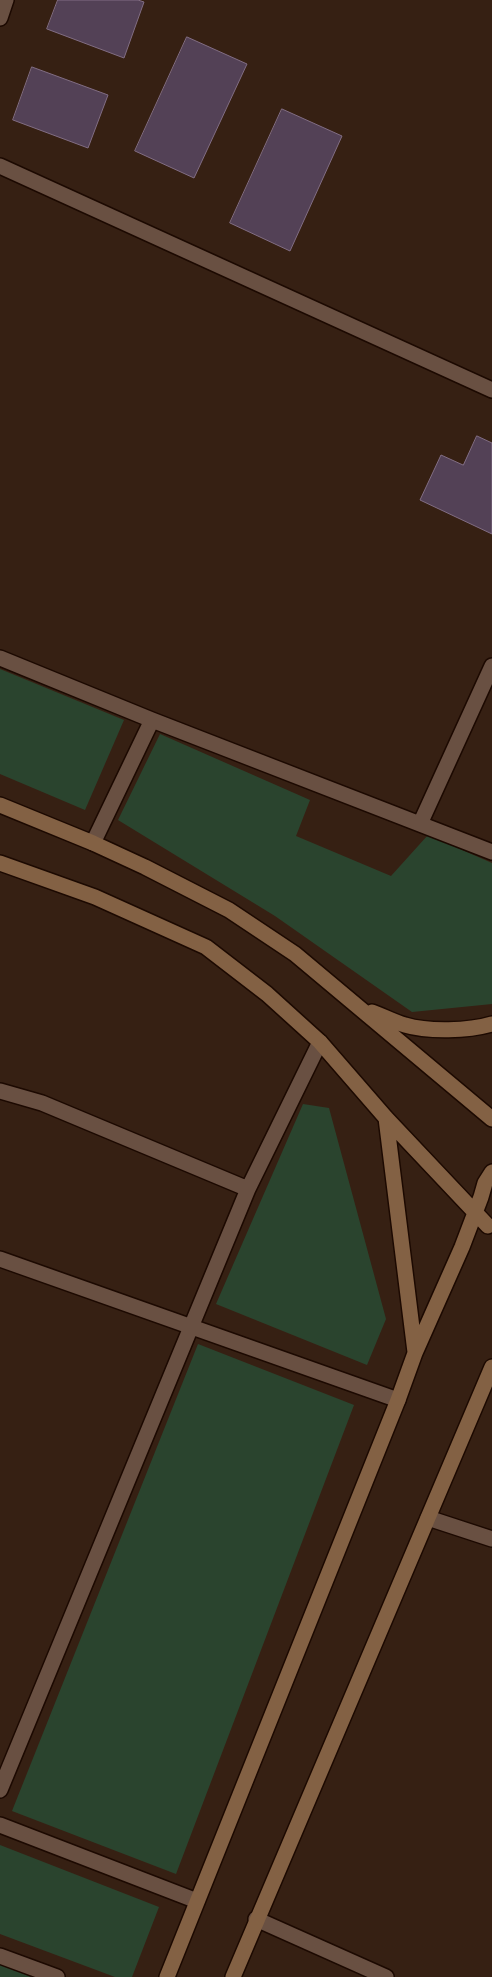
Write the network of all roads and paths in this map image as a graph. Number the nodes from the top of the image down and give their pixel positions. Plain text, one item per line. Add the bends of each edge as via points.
1 (6, 0) edge
2 (0, 18) edge
3 (0, 166) edge
4 (492, 390) edge
5 (0, 658) edge
6 (492, 666) edge
7 (152, 720) junction
8 (0, 805) edge
9 (420, 824) junction
10 (93, 843) junction
11 (492, 852) edge
12 (0, 862) edge
13 (360, 1007) junction
14 (492, 1024) edge
15 (320, 1042) junction
16 (0, 1091) edge
17 (386, 1118) junction
18 (492, 1119) edge
19 (492, 1172) edge
20 (248, 1190) junction
21 (481, 1197) junction
22 (475, 1212) junction
23 (490, 1228) edge
24 (0, 1259) edge
25 (190, 1326) junction
26 (415, 1353) junction
27 (492, 1367) edge
28 (398, 1400) junction
29 (428, 1518) junction
30 (492, 1539) edge
31 (0, 1790) edge
32 (0, 1825) edge
33 (197, 1901) junction
34 (256, 1919) junction
35 (0, 1956) edge
36 (57, 1977) edge
37 (167, 1977) edge
38 (233, 1977) edge
39 (386, 1977) edge

1 - 2 street
3 - 4 street
5 - 7 street
6 - 9 street
7 - 9 street
7 - 10 street
8 - 10 main road
9 - 11 street
10 - 13 main road via 229,910 294,954
12 - 15 main road via 95,897 206,947 267,994
13 - 14 main road via 406,1026 437,1029
13 - 18 main road
15 - 17 main road
15 - 20 street
16 - 20 street via 42,1103
17 - 22 main road
17 - 26 main road
19 - 21 main road
20 - 25 street
21 - 22 main road
21 - 23 main road via 482,1212
22 - 23 main road
22 - 26 main road
24 - 25 street
25 - 28 street
25 - 31 street
26 - 28 main road
27 - 29 main road
28 - 33 main road
29 - 30 street
29 - 34 main road
32 - 33 street
33 - 37 main road
34 - 38 main road
34 - 39 street
35 - 36 street

